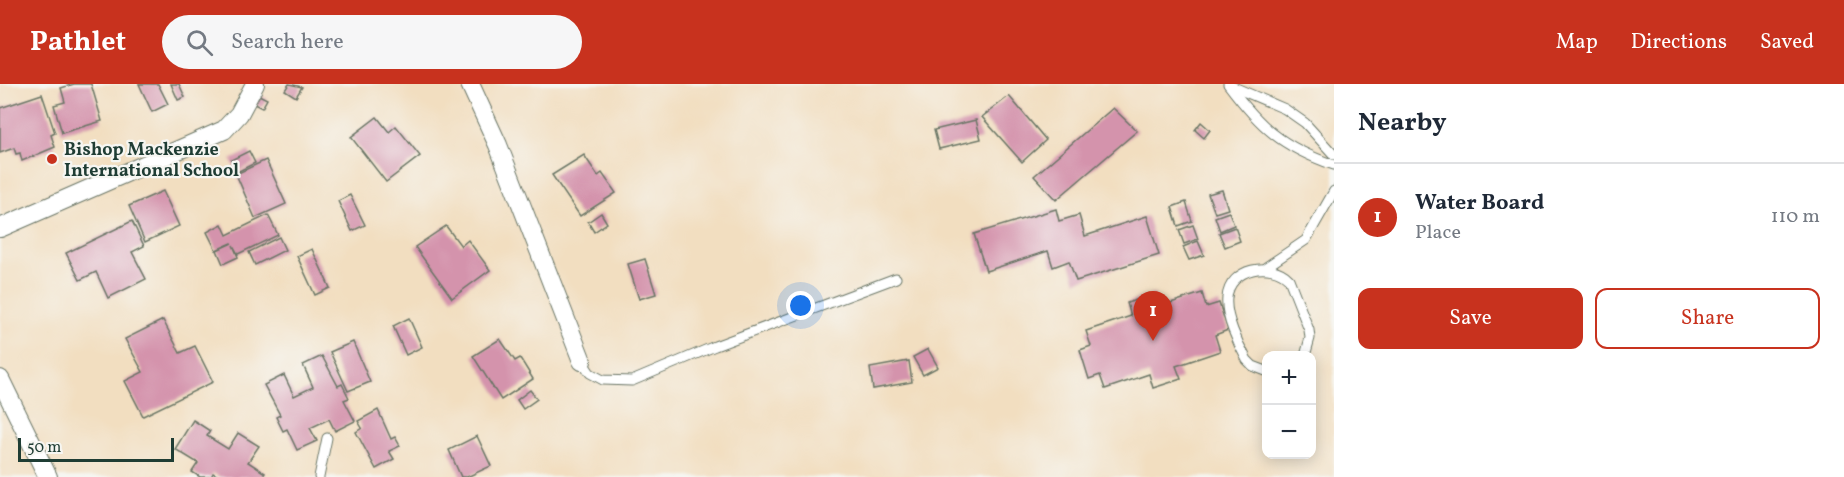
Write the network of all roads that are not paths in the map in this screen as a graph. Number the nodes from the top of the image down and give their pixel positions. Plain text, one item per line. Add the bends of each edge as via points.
1 (255, 84) edge
2 (470, 84) edge
3 (1229, 85) edge
4 (1334, 155) edge
5 (1334, 165) edge
6 (1334, 191) edge
7 (0, 228) edge
8 (1266, 267) junction
9 (896, 278) dead end
10 (1306, 351) edge
11 (582, 361) joint
12 (1262, 369) edge
13 (0, 379) edge
14 (327, 438) dead end
15 (48, 477) edge
16 (319, 477) edge

1 - 7 street via 239,114 224,130
2 - 11 street
3 - 4 lane via 1292,114
3 - 5 lane via 1244,107 1286,145
6 - 8 lane via 1306,240
8 - 10 lane via 1283,272 1293,286 1310,338
8 - 12 lane via 1238,277 1227,292 1226,301 1247,360
9 - 11 lane via 632,381 603,380 590,373
13 - 15 street
14 - 16 lane

